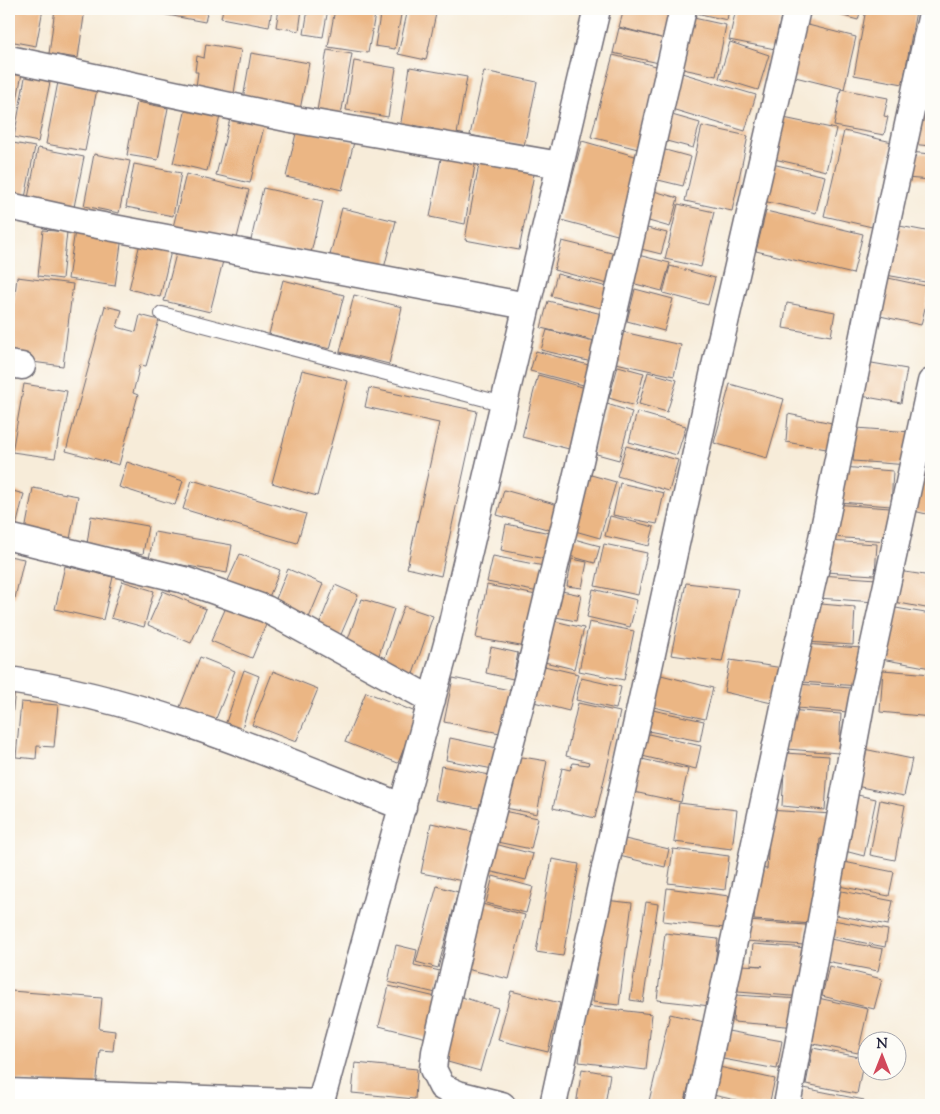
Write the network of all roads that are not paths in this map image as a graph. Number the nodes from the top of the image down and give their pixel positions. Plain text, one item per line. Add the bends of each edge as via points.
1 (683, 9) edge
2 (796, 9) edge
3 (591, 10) edge
4 (931, 18) edge
5 (9, 59) edge
6 (560, 165) junction
7 (9, 206) edge
8 (527, 306) junction
9 (162, 314) dead end
10 (931, 382) edge
11 (504, 404) junction
12 (9, 537) edge
13 (9, 680) edge
14 (432, 700) junction
15 (403, 807) junction
16 (9, 1092) edge
17 (320, 1104) edge
18 (502, 1105) edge
19 (553, 1105) edge
20 (699, 1105) edge
21 (787, 1105) edge

1 - 18 street via 577,474 435,1052 433,1069 442,1087
2 - 19 street
3 - 6 street
4 - 20 street
5 - 6 street via 291,119
6 - 8 street
7 - 8 street
8 - 11 street
9 - 11 lane
10 - 21 street via 862,699
11 - 14 street
12 - 14 street via 184,580 266,609
13 - 15 street via 45,685 140,709 254,747
14 - 15 street
15 - 17 street
16 - 17 street

